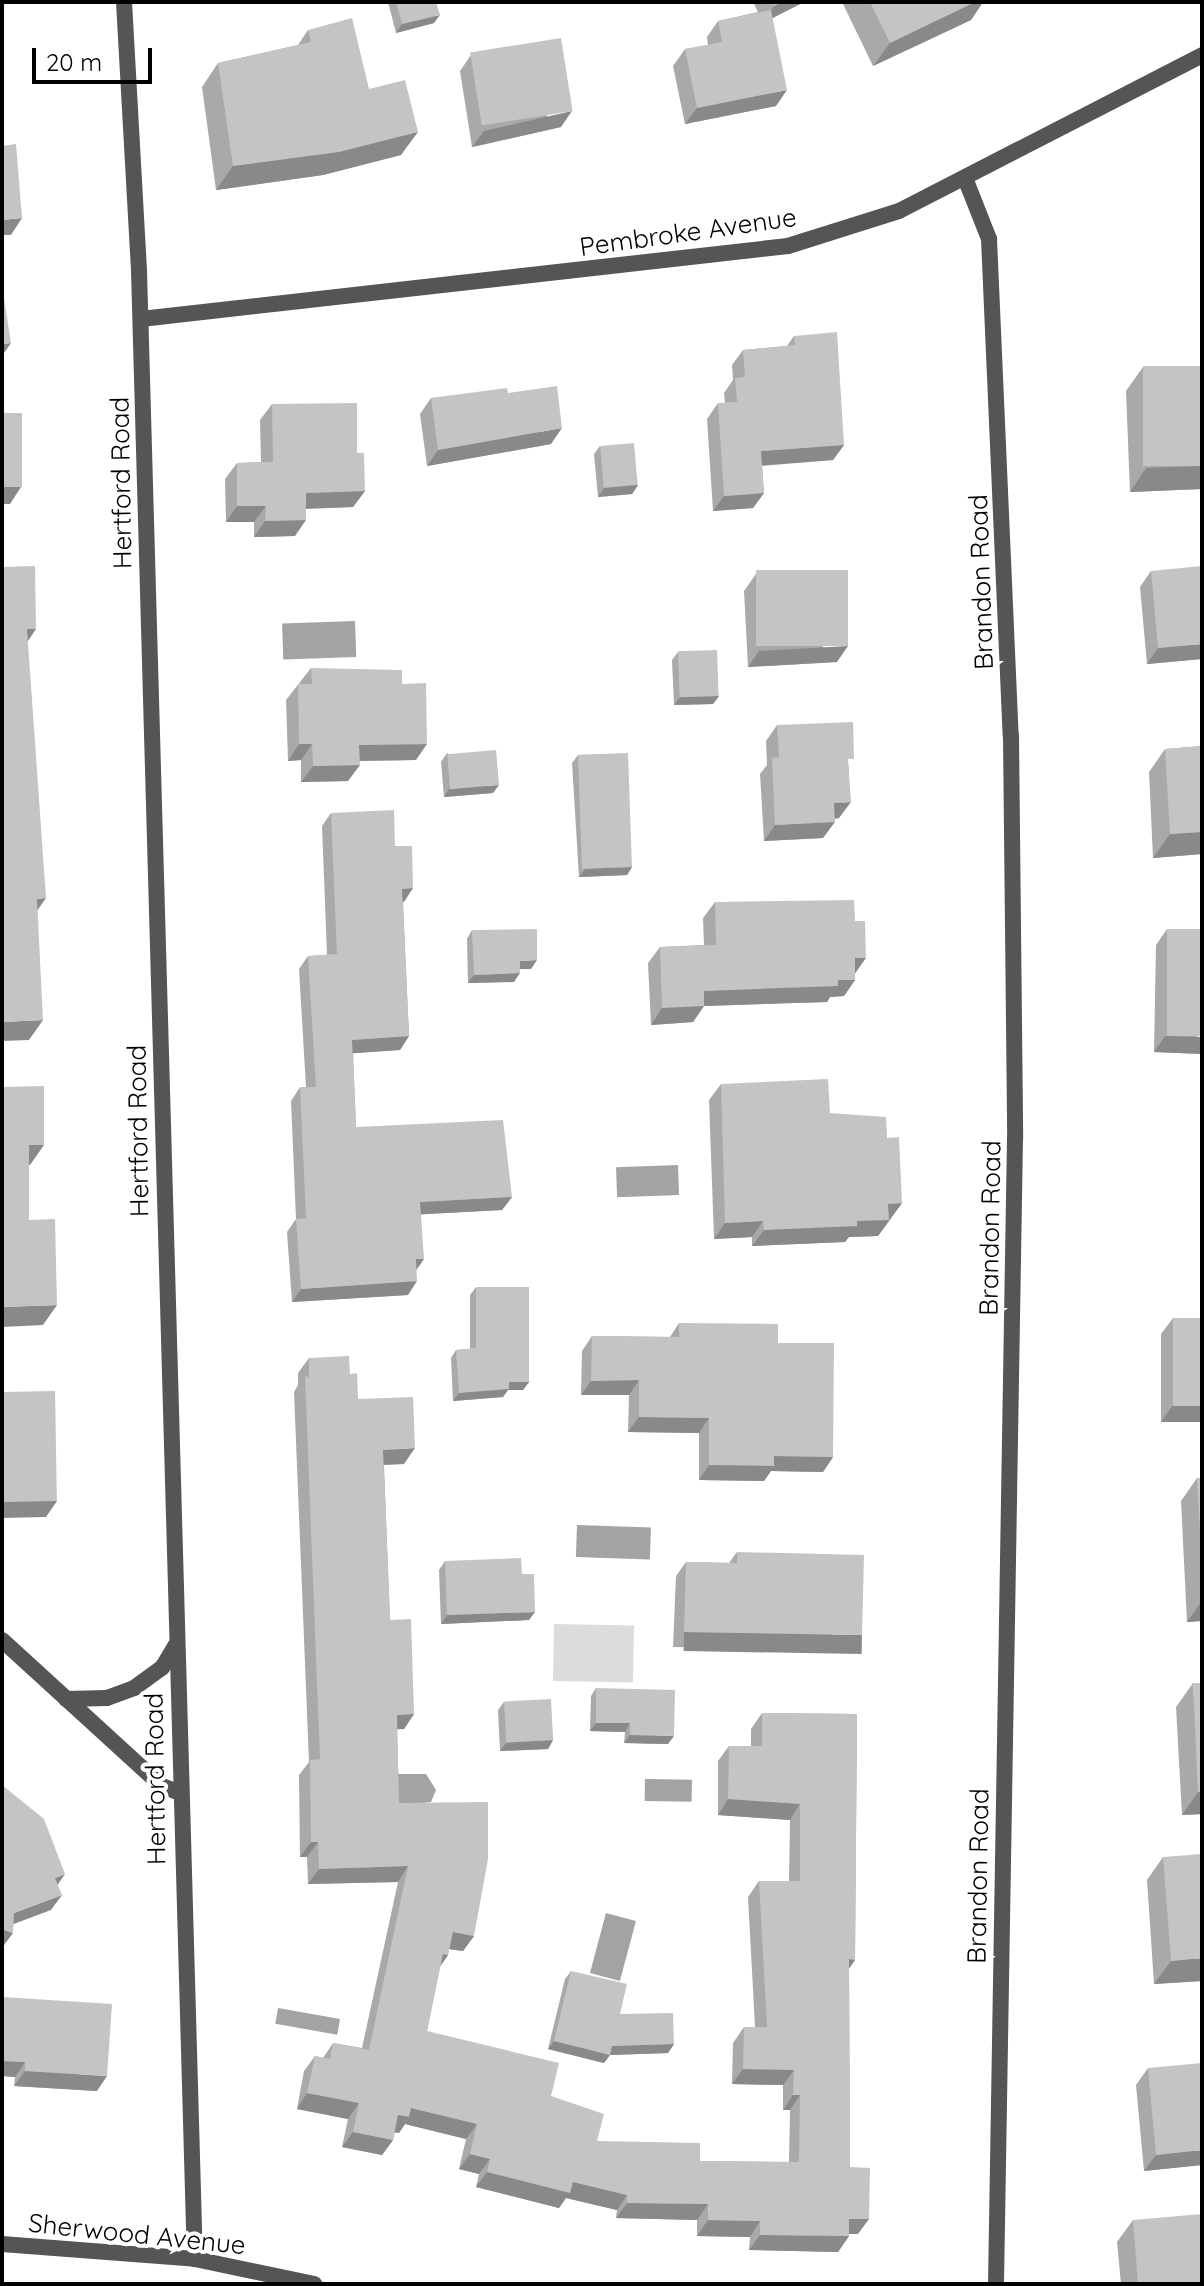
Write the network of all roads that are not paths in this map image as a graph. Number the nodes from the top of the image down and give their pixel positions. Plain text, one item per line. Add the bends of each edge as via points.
1 (124, 2) edge
2 (1202, 55) edge
3 (965, 178) junction
4 (141, 319) junction
5 (2, 1640) edge
6 (176, 1645) junction
7 (66, 1699) junction
8 (180, 1793) junction
9 (2, 2244) edge
10 (195, 2259) junction
11 (314, 2284) edge
12 (996, 2284) edge

1 - 4 street, Hertford Road
2 - 3 street, Pembroke Avenue
3 - 4 street, Pembroke Avenue via 854,227 751,253
3 - 12 street, Brandon Road via 989,239 1011,736 1015,1138
4 - 6 street, Hertford Road
5 - 7 street
6 - 7 street via 162,1668 134,1688 107,1698
6 - 8 street, Hertford Road
7 - 8 street via 162,1786
8 - 10 street, Hertford Road
9 - 10 street, Sherwood Avenue
10 - 11 street, Sherwood Avenue

